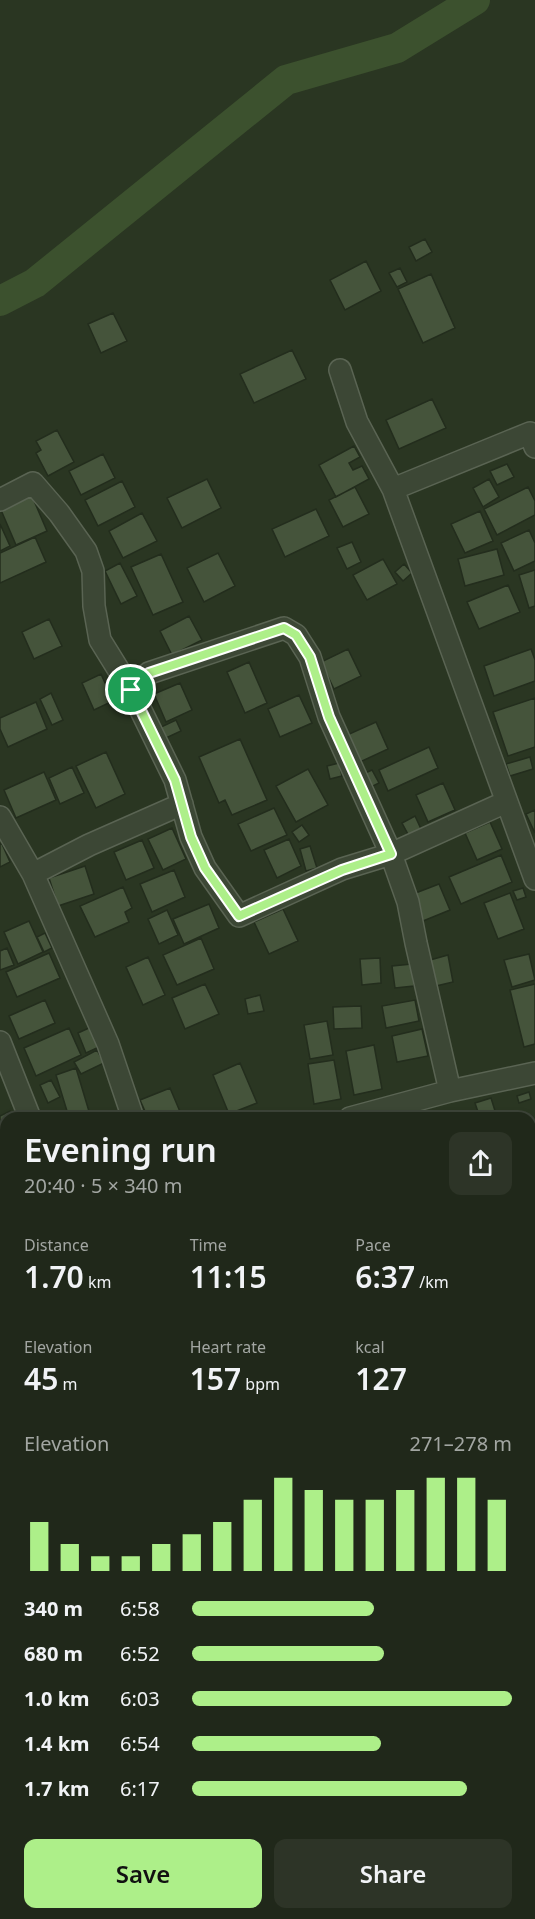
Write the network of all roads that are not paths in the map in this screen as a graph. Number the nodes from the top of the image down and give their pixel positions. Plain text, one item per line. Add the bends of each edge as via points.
1 (340, 370) dead end
2 (535, 447) edge
3 (393, 489) junction
4 (0, 500) edge
5 (131, 690) junction
6 (506, 802) junction
7 (182, 804) junction
8 (0, 817) edge
9 (391, 854) junction
10 (33, 874) junction
11 (535, 879) edge
12 (0, 1042) edge
13 (535, 1073) edge
14 (450, 1091) junction
15 (28, 1112) edge
16 (131, 1112) edge
17 (372, 1112) edge

1 - 3 street via 357,422
2 - 3 street via 530,433
3 - 6 street
4 - 5 street via 33,483 86,551 93,571 100,640
5 - 7 street via 175,780
5 - 9 street via 149,673 284,628 296,635 310,657 329,717
6 - 9 street
6 - 11 street
7 - 9 street via 205,868 239,916 342,870
7 - 10 street
8 - 10 street
9 - 14 street via 408,902
10 - 16 street via 108,1044
12 - 15 street
13 - 14 street
14 - 17 street

